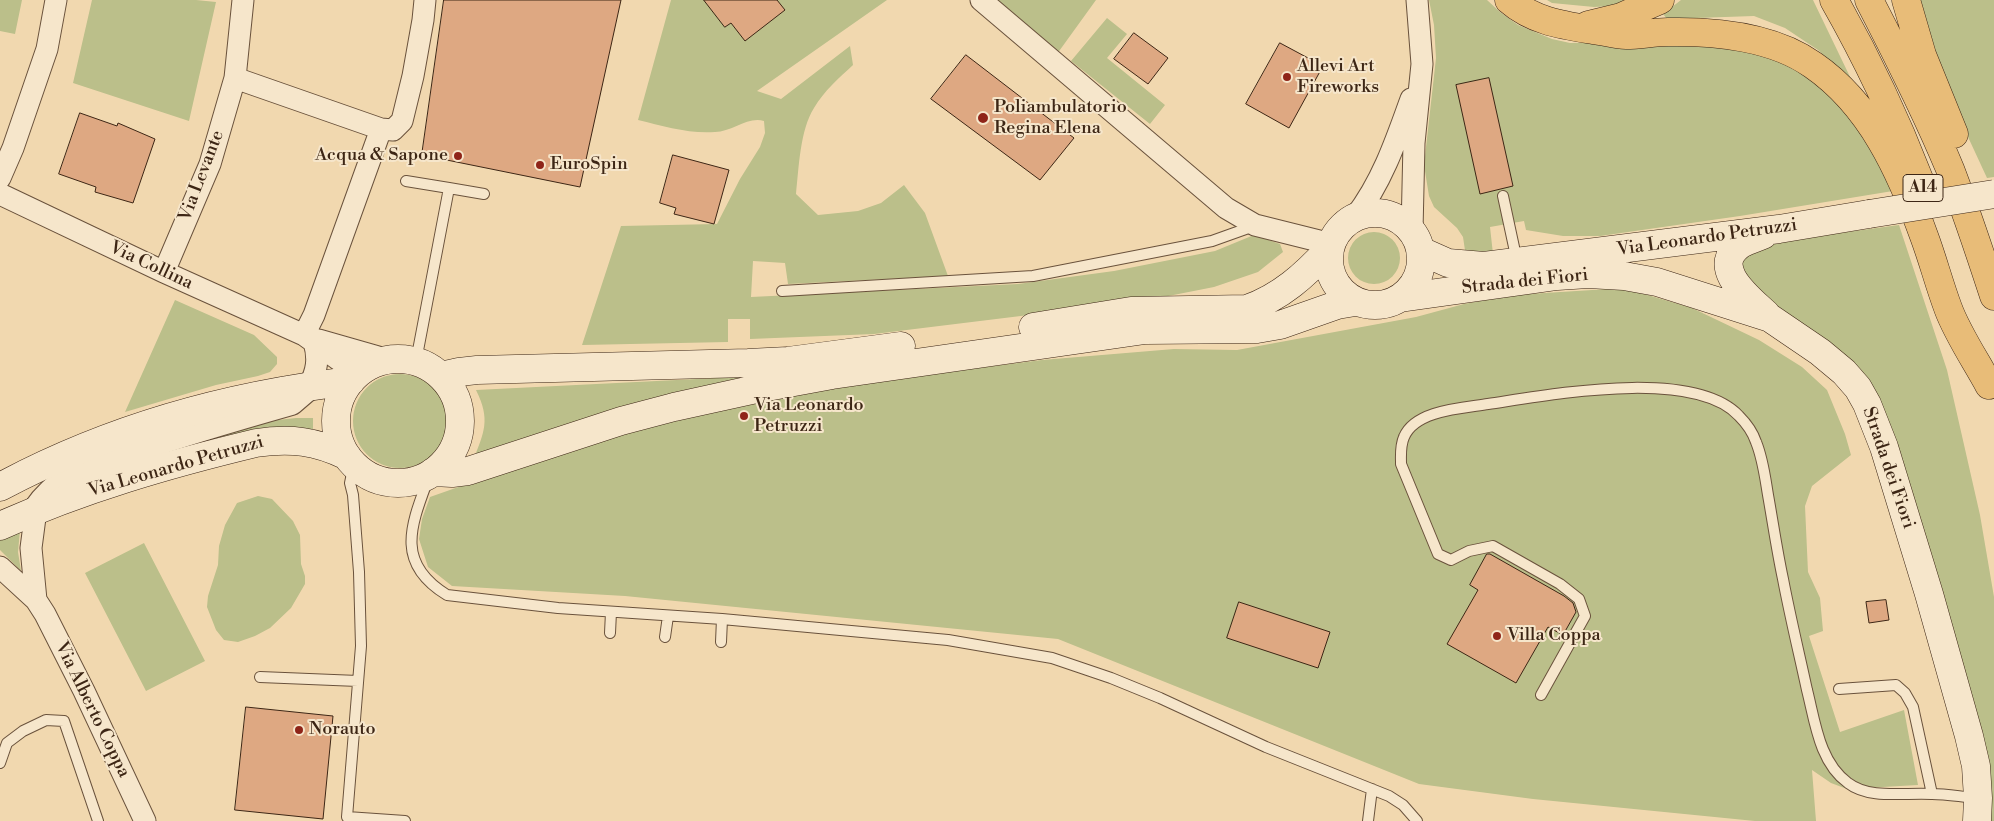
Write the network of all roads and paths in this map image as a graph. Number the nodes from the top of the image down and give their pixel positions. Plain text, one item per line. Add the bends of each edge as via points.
1 (56, 0) edge
2 (243, 0) edge
3 (425, 0) edge
4 (981, 0) edge
5 (1417, 0) edge
6 (1509, 0) edge
7 (1660, 0) edge
8 (1834, 0) edge
9 (1869, 0) edge
10 (1906, 0) edge
11 (1578, 27) junction
12 (1421, 73) junction
13 (235, 78) junction
14 (381, 129) junction
15 (0, 178) edge
16 (406, 181) dead end
17 (449, 188) junction
18 (0, 194) edge
19 (484, 194) dead end
20 (1994, 194) edge
21 (1503, 196) dead end
22 (1355, 217) junction
23 (1255, 225) junction
24 (1779, 229) junction
25 (1994, 236) edge
26 (1416, 241) junction
27 (1330, 246) junction
28 (1517, 262) junction
29 (164, 272) junction
30 (782, 291) dead end
31 (1994, 296) edge
32 (1400, 298) junction
33 (1355, 302) junction
34 (1770, 318) junction
35 (309, 339) junction
36 (389, 360) junction
37 (416, 361) junction
38 (441, 376) junction
39 (353, 379) junction
40 (309, 386) junction
41 (1991, 395) edge
42 (351, 460) junction
43 (431, 473) junction
44 (0, 487) edge
45 (36, 510) junction
46 (0, 526) edge
47 (0, 567) edge
48 (36, 600) junction
49 (611, 612) junction
50 (668, 616) junction
51 (722, 619) junction
52 (610, 633) dead end
53 (665, 638) dead end
54 (721, 642) dead end
55 (260, 677) dead end
56 (358, 681) junction
57 (1839, 689) dead end
58 (1541, 695) dead end
59 (0, 763) edge
60 (1372, 789) junction
61 (1932, 794) junction
62 (1977, 810) edge
63 (346, 819) edge
64 (98, 821) edge
65 (145, 821) edge
66 (405, 821) edge
67 (1368, 821) edge
68 (1416, 821) edge

1 - 15 street via 47,49
2 - 13 street, Via Levante
3 - 14 street via 402,121 393,130
4 - 23 street via 1210,196
5 - 12 street
6 - 11 highway via 1535,17
7 - 11 highway via 1620,18
8 - 41 highway, A14 via 1878,83 1945,244
9 - 31 highway, A14 via 1901,61 1950,170
10 - 25 highway via 1928,69
11 - 41 highway via 1625,35 1695,32 1755,40 1812,64 1833,80 1872,125 1889,155 1924,236 1949,310
12 - 22 street via 1390,156 1369,199
12 - 26 street via 1414,143
13 - 14 street
13 - 29 street, Via Levante via 210,164
14 - 35 street via 314,315
16 - 17 lane
17 - 19 lane
17 - 37 lane
18 - 29 street, Via Collina
20 - 24 main road, Via Leonardo Petruzzi, bridge
21 - 28 lane
22 - 26 main road via 1367,213 1392,216 1403,222
22 - 27 main road via 1336,233
23 - 27 street
23 - 30 lane via 1212,241 1033,276
24 - 28 main road, Via Leonardo Petruzzi
24 - 34 main road via 1740,245 1729,265 1734,283
26 - 28 main road, Via Leonardo Petruzzi via 1448,263 1484,266
26 - 32 main road via 1421,265 1410,289
27 - 33 main road via 1328,265 1333,280 1342,293
27 - 38 main road via 1306,274 1279,295 1247,309 1131,311 966,338 788,361 477,370
29 - 35 street, Via Collina
32 - 33 main road via 1370,306
32 - 34 main road, Strada dei Fiori via 1588,274 1658,282
33 - 43 main road via 1257,329 1145,330 766,387 621,421 468,470
34 - 62 main road, Strada dei Fiori via 1844,372 1867,404 1884,447 1969,736 1976,766
35 - 36 street, Via Collina
35 - 39 street, Via Collina via 343,363
35 - 40 street via 318,354
36 - 37 main road
36 - 39 main road via 371,366
37 - 38 main road
38 - 43 main road via 456,400 460,428 455,446
39 - 40 main road
39 - 42 main road via 339,402 336,417 342,449
40 - 44 main road via 152,423 81,449
40 - 45 street, Via Leonardo Petruzzi via 291,402 166,439 96,464 60,484
42 - 43 main road via 367,474 390,482 415,480
42 - 45 main road, Via Leonardo Petruzzi via 314,443 281,439 120,481
42 - 56 lane via 350,484 359,572 361,646
43 - 49 lane via 410,535 412,556 421,575 437,589 447,595
45 - 46 main road, Via Leonardo Petruzzi
45 - 48 street, Via Alberto Coppa via 31,548
47 - 48 street, Via Alberto Coppa
48 - 65 street, Via Alberto Coppa via 84,691
49 - 50 lane
49 - 52 lane
50 - 51 lane
50 - 53 lane
51 - 54 lane
51 - 60 lane via 948,640 1052,658 1112,678 1266,747
55 - 56 lane
56 - 63 lane
57 - 61 lane via 1896,685 1905,693 1913,707
58 - 61 lane via 1585,616 1579,599 1560,584 1492,546 1450,560 1438,554 1401,464 1404,436 1416,422 1440,411 1459,408 1620,388 1694,393 1727,406 1738,415 1756,441 1799,654 1819,740 1828,760 1848,784 1868,792
59 - 64 lane via 7,743 23,731 46,720 64,721
60 - 67 lane
60 - 68 lane via 1403,805
61 - 62 lane
63 - 66 lane

